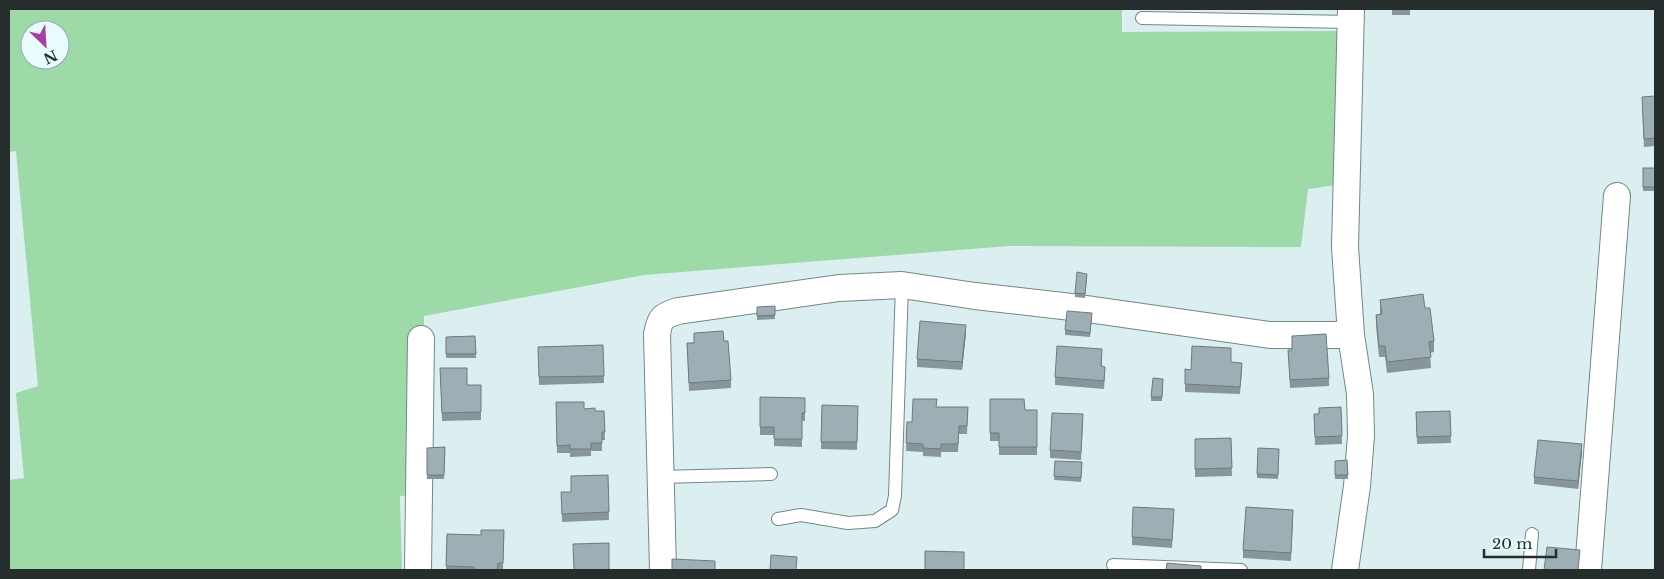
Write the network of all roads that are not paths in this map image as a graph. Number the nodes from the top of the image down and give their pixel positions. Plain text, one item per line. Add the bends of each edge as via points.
1 (1351, 15) edge
2 (1142, 18) dead end
3 (1616, 196) dead end
4 (902, 285) junction
5 (1351, 335) junction
6 (421, 339) dead end
7 (771, 474) dead end
8 (660, 477) junction
9 (778, 519) dead end
10 (1532, 534) dead end
11 (1113, 564) dead end
12 (418, 570) edge
13 (663, 570) edge
14 (1241, 570) edge
15 (1345, 570) edge
16 (1529, 570) edge
17 (1588, 570) edge

1 - 2 lane
1 - 5 street via 1345,247
3 - 17 street
4 - 5 street via 1270,335
4 - 8 street via 839,288 666,315 660,320 657,334
4 - 9 lane via 896,496 892,510 875,522 848,523 801,515
5 - 15 street via 1360,394 1362,436
6 - 12 street
7 - 8 lane
8 - 13 street
10 - 16 lane
11 - 14 lane

